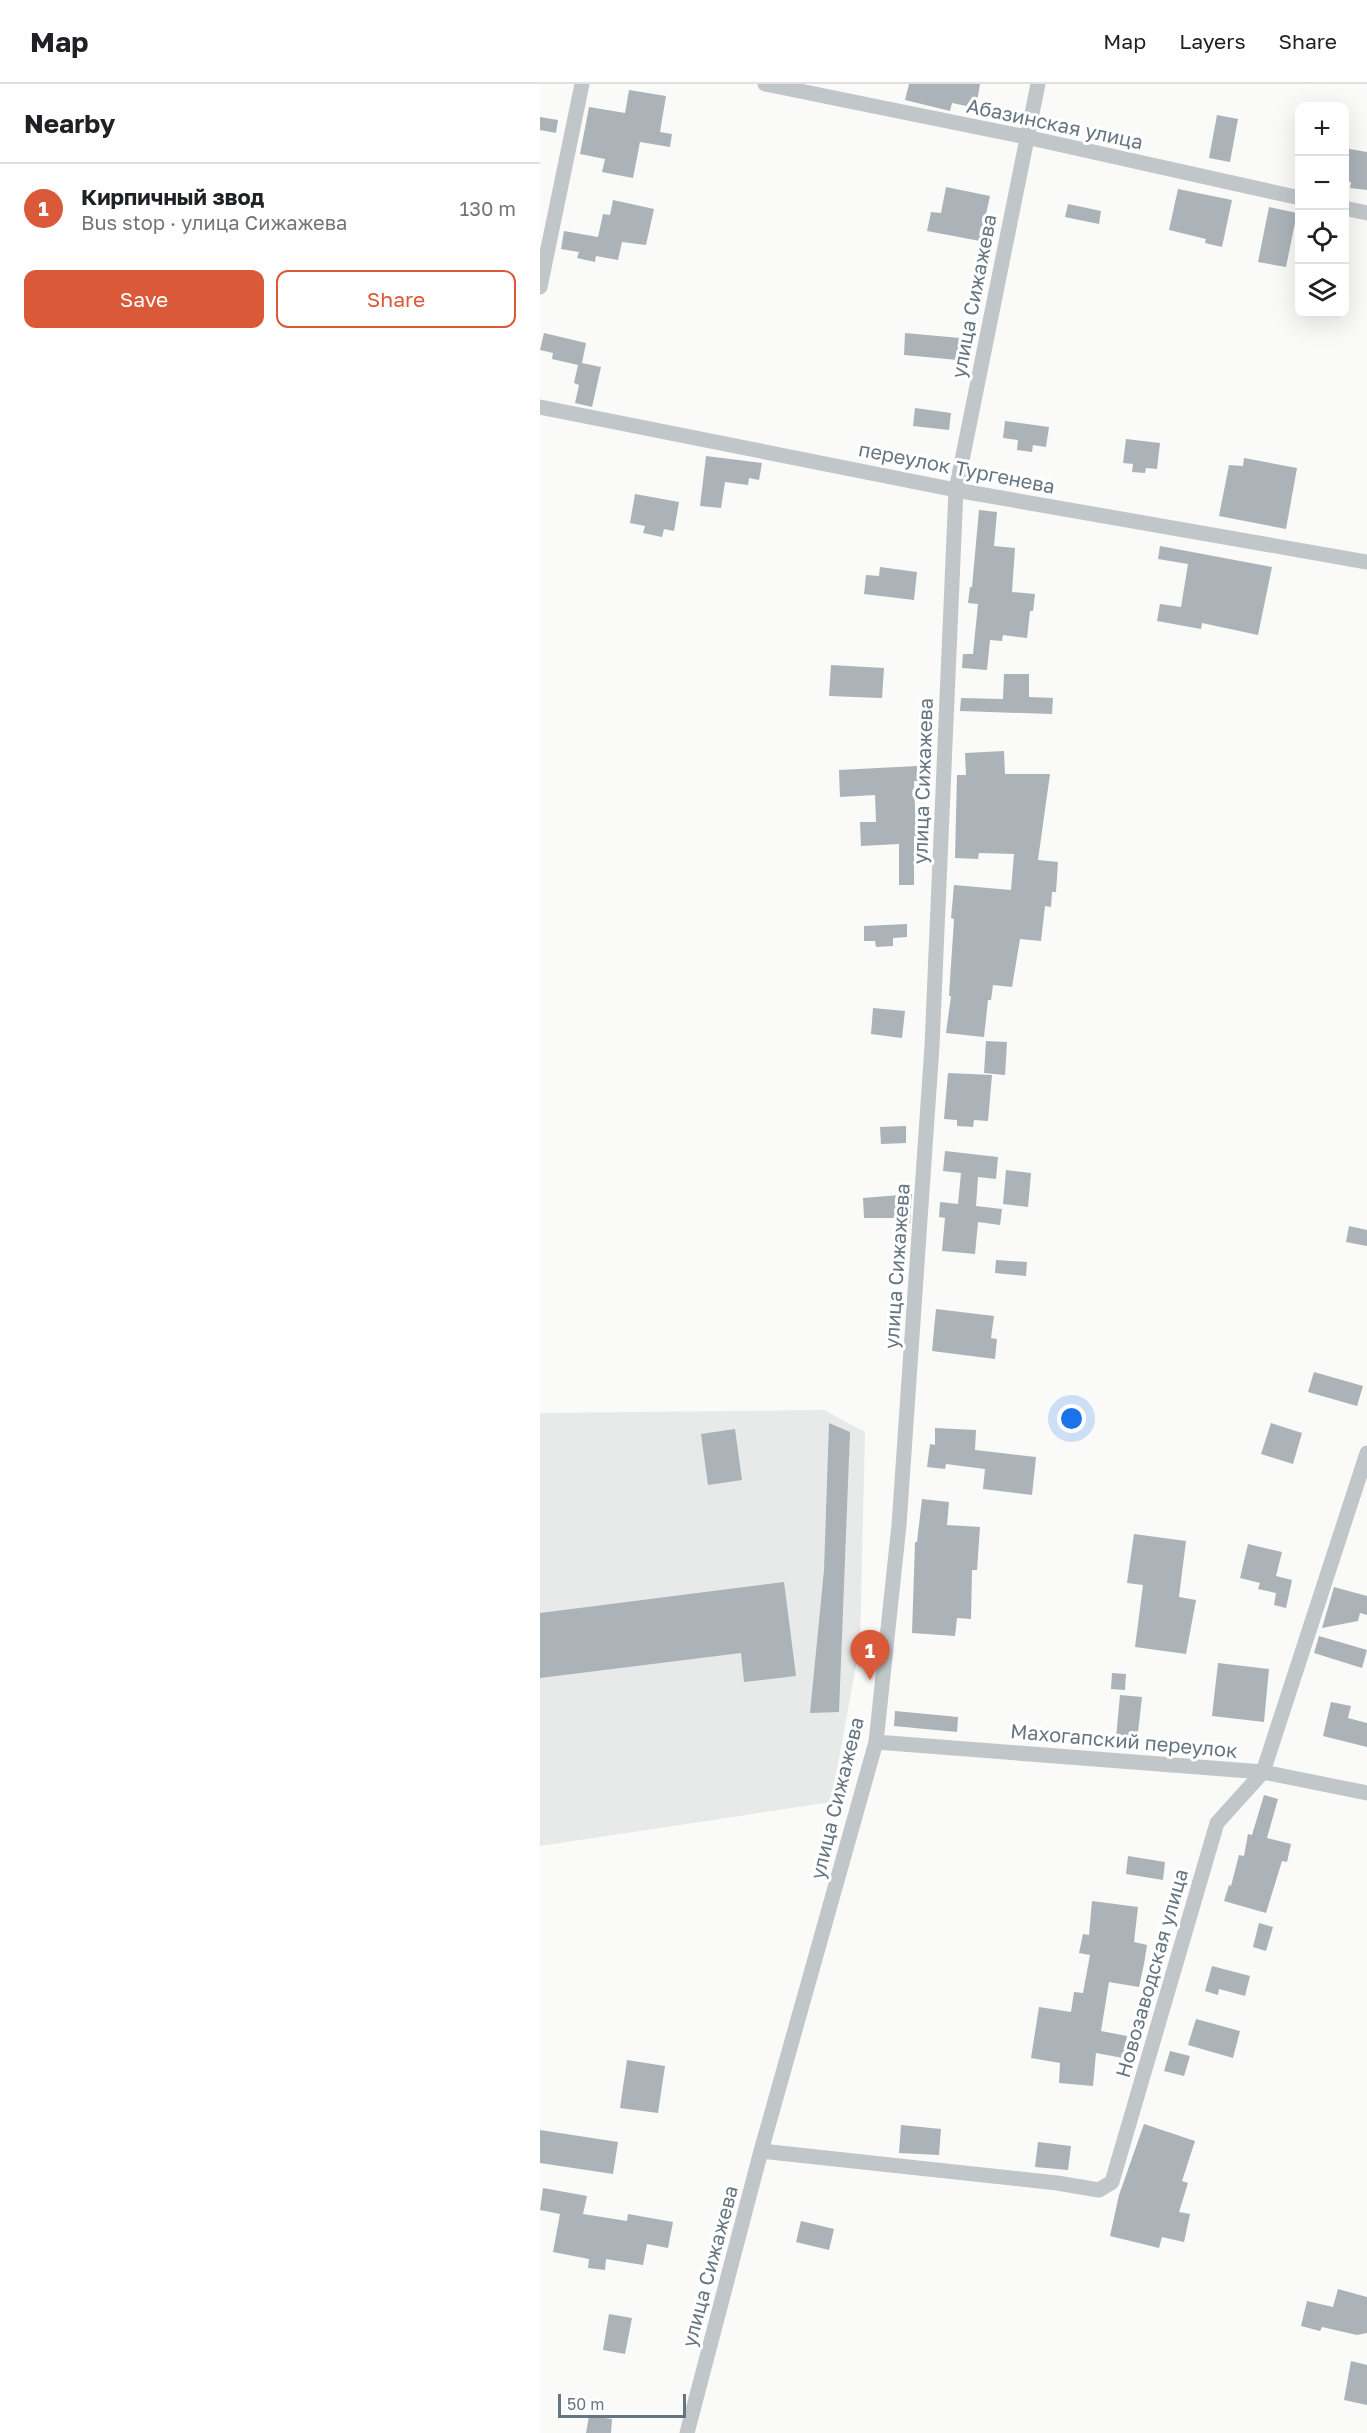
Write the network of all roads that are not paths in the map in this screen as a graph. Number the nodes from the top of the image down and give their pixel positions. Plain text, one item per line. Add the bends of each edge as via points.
1 (582, 84) edge
2 (765, 84) edge
3 (1038, 84) edge
4 (1026, 137) junction
5 (1295, 197) edge
6 (1349, 209) edge
7 (1367, 213) edge
8 (540, 286) edge
9 (540, 407) edge
10 (956, 490) junction
11 (1367, 562) edge
12 (1367, 1453) edge
13 (876, 1742) junction
14 (1263, 1772) junction
15 (1367, 1793) edge
16 (761, 2151) junction
17 (687, 2433) edge

1 - 8 street
2 - 4 street, Абазинская улица
3 - 4 street, улица Сижажева
4 - 5 street, Абазинская улица
4 - 10 street, улица Сижажева
6 - 7 street
9 - 10 street, переулок Тургенева
10 - 11 street, переулок Тургенева
10 - 13 street, улица Сижажева via 932,1046 899,1525
12 - 14 street, Новозаводская улица
13 - 14 street, Махогапский переулок
13 - 16 street, улица Сижажева
14 - 15 street, Махогапский переулок
14 - 16 street, Новозаводская улица via 1217,1823 1112,2182 1099,2190 1057,2182
16 - 17 street, улица Сижажева

